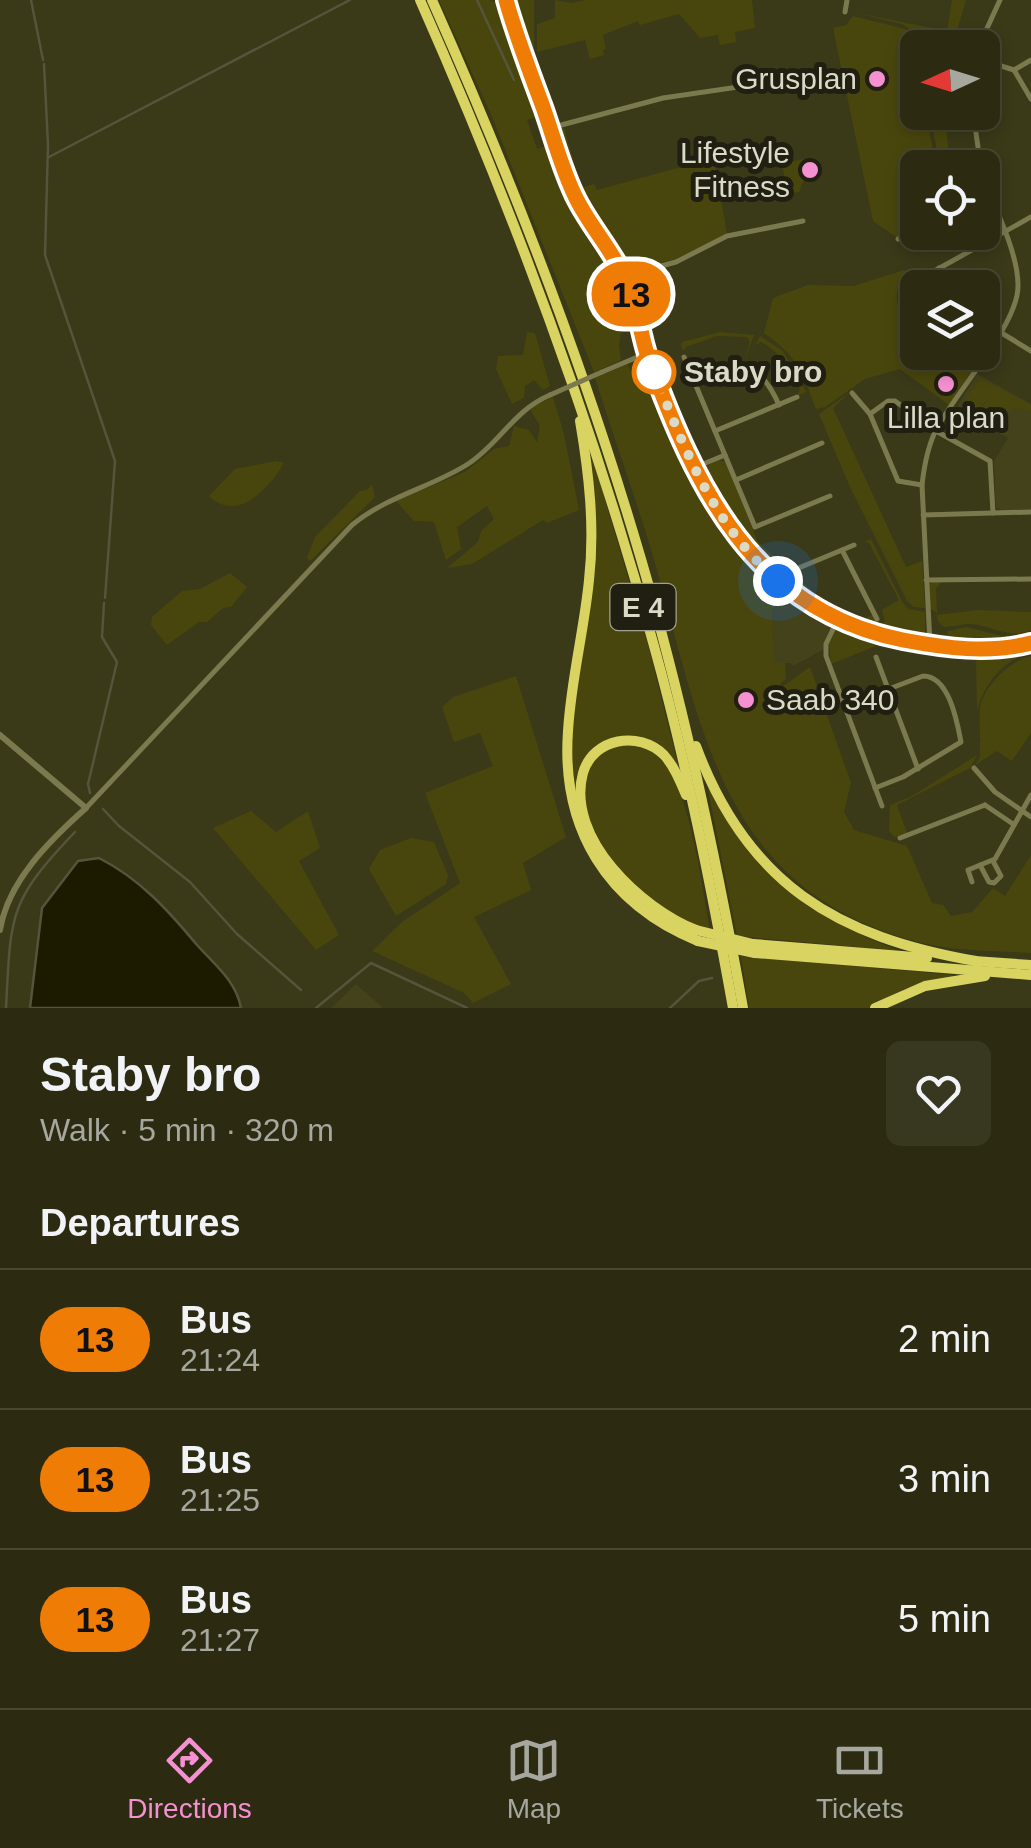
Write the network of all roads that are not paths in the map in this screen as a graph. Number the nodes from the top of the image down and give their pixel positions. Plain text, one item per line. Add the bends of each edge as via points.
1 (420, 0) edge
2 (432, 0) edge
3 (506, 0) edge
4 (847, 0) edge
5 (1000, 0) edge
6 (845, 12) dead end
7 (986, 30) edge
8 (1031, 60) edge
9 (1000, 66) edge
10 (1014, 70) junction
11 (778, 77) dead end
12 (1031, 99) edge
13 (550, 128) junction
14 (1031, 217) edge
15 (803, 221) dead end
16 (1000, 223) edge
17 (1003, 232) junction
18 (939, 268) joint
19 (936, 270) edge
20 (624, 276) junction
21 (1000, 332) joint
22 (1031, 351) edge
23 (646, 352) junction
24 (684, 357) dead end
25 (975, 370) edge
26 (692, 375) junction
27 (574, 386) junction
28 (852, 393) dead end
29 (798, 397) dead end
30 (779, 405) junction
31 (870, 414) junction
32 (715, 431) junction
33 (936, 431) junction
34 (822, 443) dead end
35 (725, 454) junction
36 (694, 468) junction
37 (736, 480) junction
38 (922, 485) junction
39 (830, 496) dead end
40 (1031, 512) edge
41 (993, 513) junction
42 (922, 515) junction
43 (854, 545) dead end
44 (842, 550) junction
45 (1031, 578) edge
46 (926, 580) junction
47 (778, 581) junction
48 (838, 619) junction
49 (877, 619) dead end
50 (930, 644) junction
51 (1031, 644) edge
52 (876, 657) dead end
53 (888, 689) junction
54 (678, 694) junction
55 (844, 706) junction
56 (0, 735) edge
57 (974, 768) dead end
58 (918, 769) junction
59 (875, 788) junction
60 (995, 792) junction
61 (1031, 795) edge
62 (986, 805) junction
63 (882, 806) dead end
64 (86, 808) junction
65 (1021, 810) junction
66 (1031, 816) edge
67 (698, 824) junction
68 (1014, 824) junction
69 (900, 838) dead end
70 (992, 860) junction
71 (980, 865) junction
72 (972, 882) dead end
73 (0, 930) edge
74 (697, 935) junction
75 (754, 948) junction
76 (976, 961) junction
77 (1031, 965) edge
78 (1006, 973) junction
79 (1031, 975) edge
80 (733, 1008) edge
81 (743, 1008) edge
82 (875, 1008) edge

1 - 27 highway, E 4 via 500,187
2 - 54 highway, E 4 via 511,183 587,390
3 - 13 street
4 - 6 street
5 - 7 street
8 - 10 street
9 - 10 street
10 - 12 street
11 - 13 street
13 - 20 street via 577,200
14 - 17 street
15 - 20 street via 727,236 676,262
16 - 17 street
17 - 18 street
17 - 21 street via 1018,293
18 - 19 street
20 - 23 street
21 - 22 street
23 - 36 street
23 - 64 street, bridge via 550,394 518,414 470,463 395,496 352,525
24 - 26 street
25 - 33 street
26 - 30 street via 718,364 744,365 764,378
26 - 32 street
27 - 67 highway, E 4 via 655,649
27 - 74 highway via 592,535 568,732 572,803 592,853 618,889 654,920
28 - 31 street
29 - 30 street
30 - 32 street
31 - 33 street via 895,401
31 - 38 street via 898,481
32 - 35 street
33 - 38 street
33 - 41 street via 990,461
34 - 37 street
35 - 36 street
35 - 37 street
36 - 47 street via 726,525
37 - 39 street via 755,527
38 - 42 street
40 - 41 street
41 - 42 street
42 - 46 street
43 - 44 street
44 - 47 street
44 - 49 street
45 - 46 street
46 - 50 street
47 - 48 street
48 - 50 street
48 - 55 street via 826,652
50 - 51 street via 979,650
52 - 53 street
53 - 55 street
53 - 58 street
53 - 58 street via 926,676 943,686 962,742
54 - 76 highway via 719,798 780,876 822,910 872,936
54 - 81 highway, E 4
55 - 59 street
56 - 64 street
57 - 60 street
58 - 59 street
59 - 63 street
60 - 62 street
60 - 65 street
61 - 65 street
62 - 68 street
62 - 69 street
64 - 73 street via 28,869
65 - 66 street
65 - 68 street
67 - 74 highway via 673,768 649,745 614,742 586,765 585,814 609,864 656,911
67 - 80 highway, E 4
68 - 70 street
70 - 71 street
70 - 71 street via 1001,874 994,883
71 - 72 street via 968,870
74 - 75 highway, bridge
75 - 76 highway
75 - 78 highway
76 - 77 highway
78 - 79 highway
78 - 82 highway via 925,986

